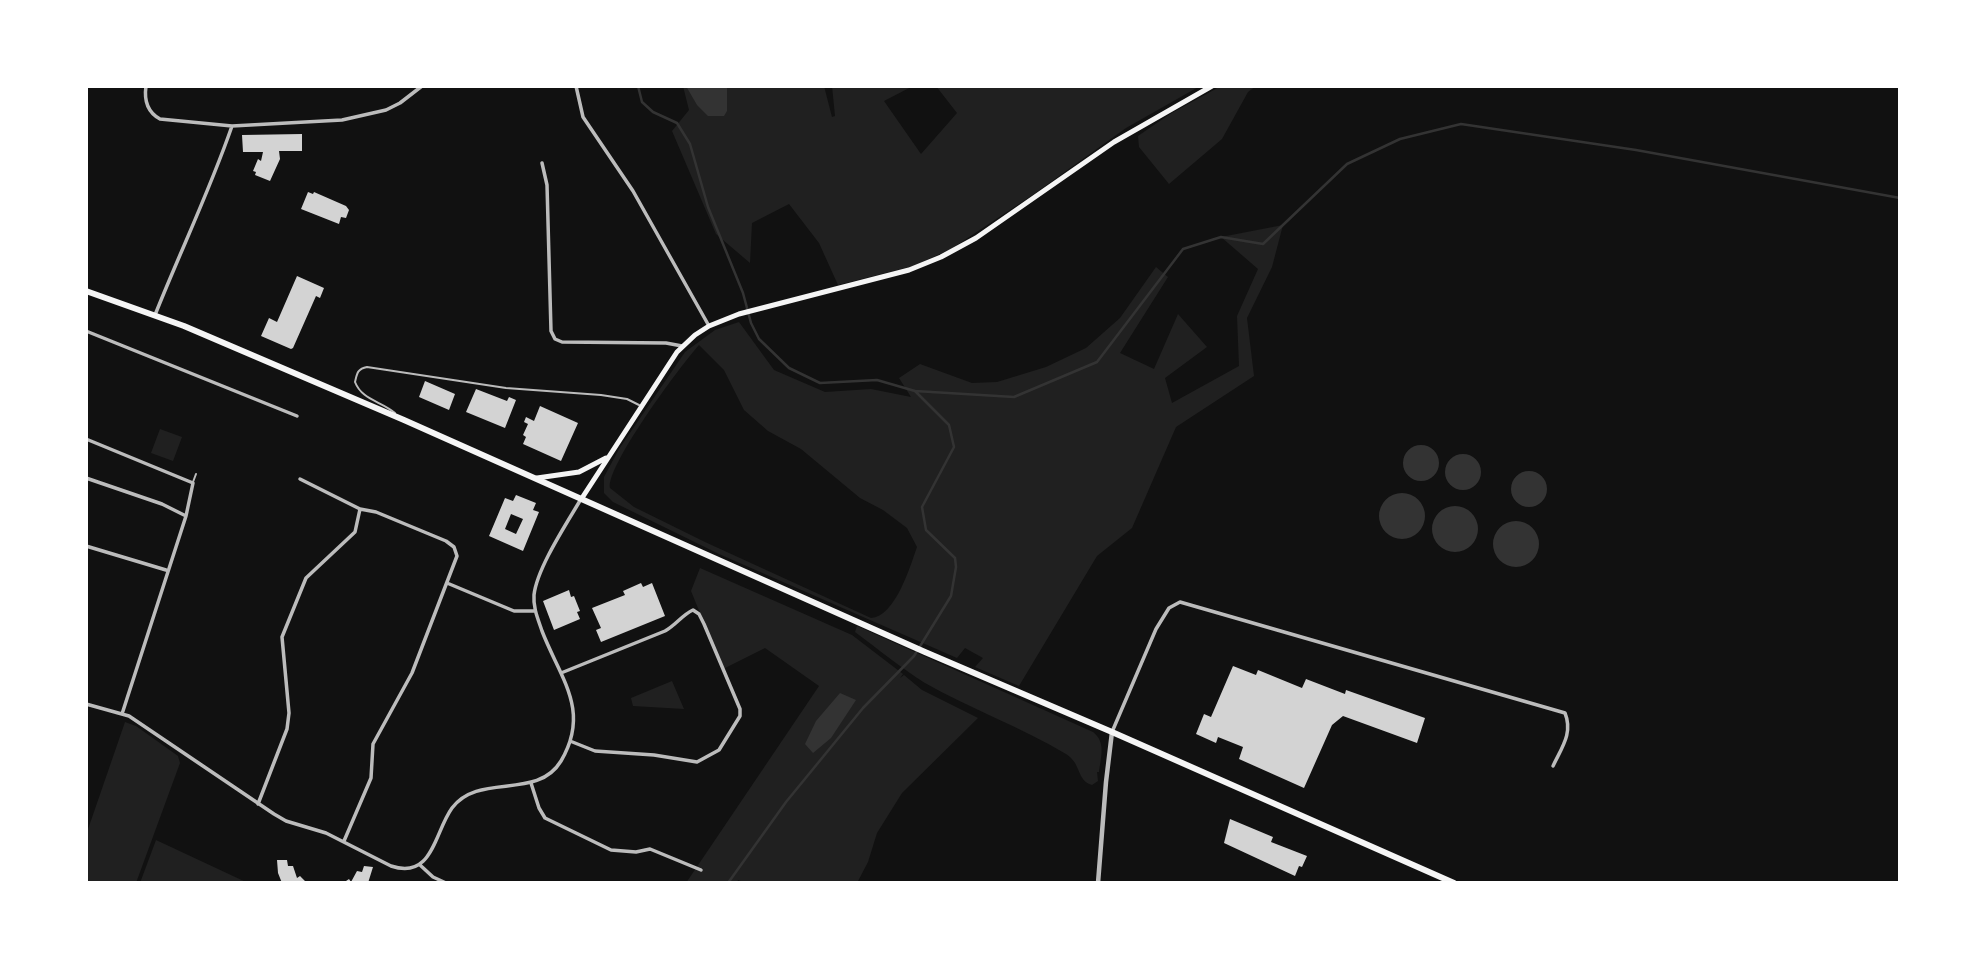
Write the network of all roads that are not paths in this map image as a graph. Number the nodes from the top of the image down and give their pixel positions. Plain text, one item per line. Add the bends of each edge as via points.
1 (146, 86) edge
2 (422, 86) edge
3 (576, 86) edge
4 (1212, 86) edge
5 (232, 126) junction
6 (542, 163) dead end
7 (86, 291) edge
8 (155, 316) junction
9 (709, 326) junction
10 (86, 331) edge
11 (682, 346) junction
12 (641, 406) junction
13 (296, 416) dead end
14 (404, 420) junction
15 (86, 439) edge
16 (606, 458) junction
17 (196, 474) dead end
18 (86, 478) edge
19 (537, 478) junction
20 (300, 479) dead end
21 (193, 483) junction
22 (582, 498) junction
23 (360, 509) junction
24 (186, 516) junction
25 (86, 546) edge
26 (166, 570) junction
27 (447, 583) junction
28 (535, 611) junction
29 (561, 673) junction
30 (86, 704) edge
31 (122, 714) junction
32 (1112, 732) junction
33 (570, 741) junction
34 (1553, 766) dead end
35 (531, 783) junction
36 (258, 804) junction
37 (344, 842) junction
38 (420, 865) junction
39 (701, 870) dead end
40 (433, 877) junction
41 (430, 883) edge
42 (446, 883) edge
43 (1098, 883) edge
44 (1454, 883) edge

1 - 5 street via 146,105 160,119
2 - 5 street via 400,103 363,117
3 - 9 street via 583,117 633,191
4 - 9 main road via 1114,142 976,238 941,257
5 - 8 street
6 - 11 street via 555,339
7 - 8 main road
8 - 14 main road
9 - 11 main road
10 - 13 street
11 - 12 main road
12 - 14 lane via 611,396 506,388 361,368 355,383 361,394 386,405
12 - 16 main road
14 - 19 main road
15 - 21 street
16 - 19 main road via 579,472
16 - 22 main road
17 - 21 lane
18 - 24 street
19 - 22 main road
20 - 23 street
21 - 24 street
22 - 28 street via 541,573
22 - 32 main road
23 - 27 street via 451,544 457,556
23 - 36 street via 355,532 306,578 282,638 287,729
24 - 26 street
25 - 26 street
26 - 31 street
27 - 28 street via 514,611
27 - 37 street via 412,673 373,744 371,778
28 - 29 street
29 - 33 street via 575,713
29 - 33 street via 665,631 693,610 704,624 740,709 719,750 697,762 595,751
30 - 31 street
31 - 36 street
32 - 34 street via 1156,629 1169,608 1180,602 1565,713 1568,733
32 - 43 street
32 - 44 main road
33 - 35 street via 556,768
35 - 38 street via 476,791 457,801
35 - 39 street via 545,818 611,850 650,849
36 - 37 street via 286,821
37 - 38 street via 401,869
38 - 40 street
40 - 41 street
40 - 42 street

